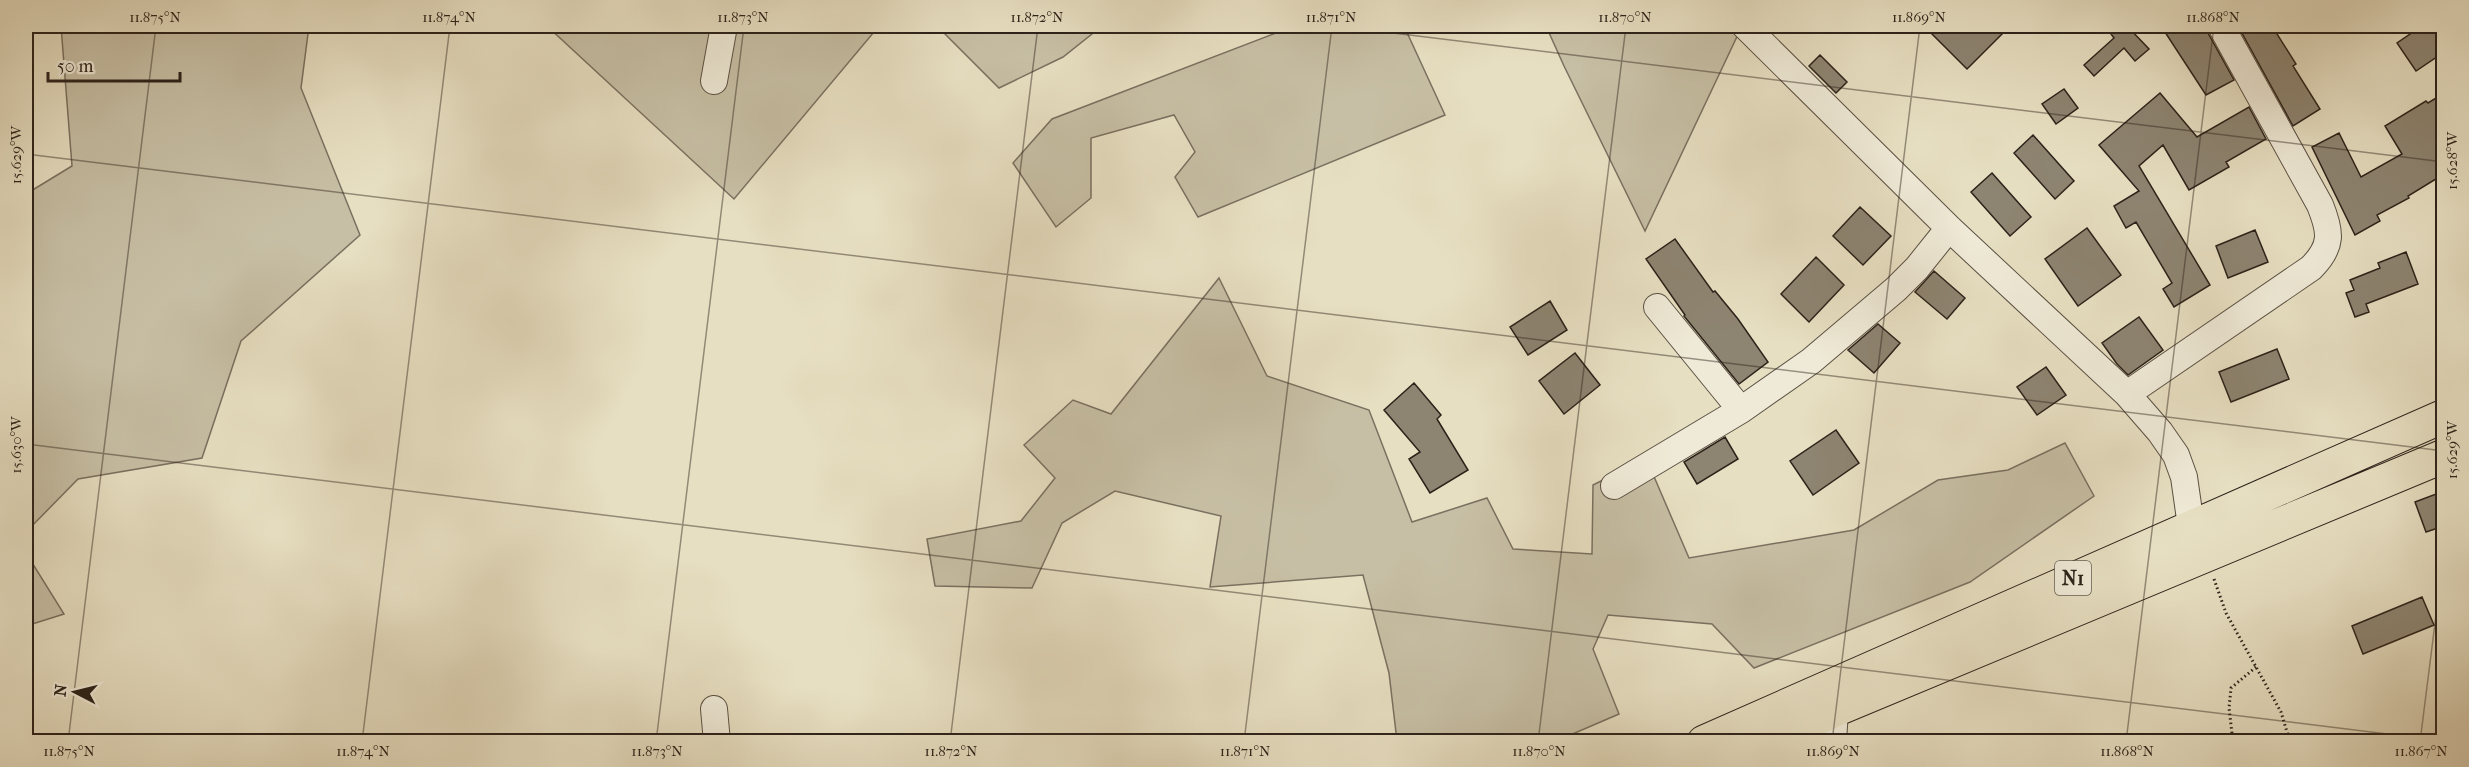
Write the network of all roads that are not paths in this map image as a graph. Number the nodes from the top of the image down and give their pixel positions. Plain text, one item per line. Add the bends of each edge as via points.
1 (724, 26) edge
2 (1745, 26) edge
3 (2221, 26) edge
4 (714, 81) dead end
5 (1949, 228) junction
6 (1657, 307) dead end
7 (2127, 394) junction
8 (1741, 410) junction
9 (2444, 416) edge
10 (2444, 456) edge
11 (1614, 486) dead end
12 (2191, 526) junction
13 (714, 709) dead end
14 (1834, 726) edge
15 (717, 741) edge
16 (1704, 741) edge
17 (1766, 741) edge

1 - 4 street
2 - 5 street
3 - 7 street via 2320,204 2328,241 2324,255 2310,268
5 - 7 street
5 - 8 street via 1917,268 1869,313 1811,361
6 - 8 street
7 - 12 street via 2175,455 2184,477
8 - 11 street
9 - 12 main road, N1
10 - 14 main road, N1 via 2205,555
12 - 16 main road, N1
13 - 15 street
14 - 17 main road, N1

